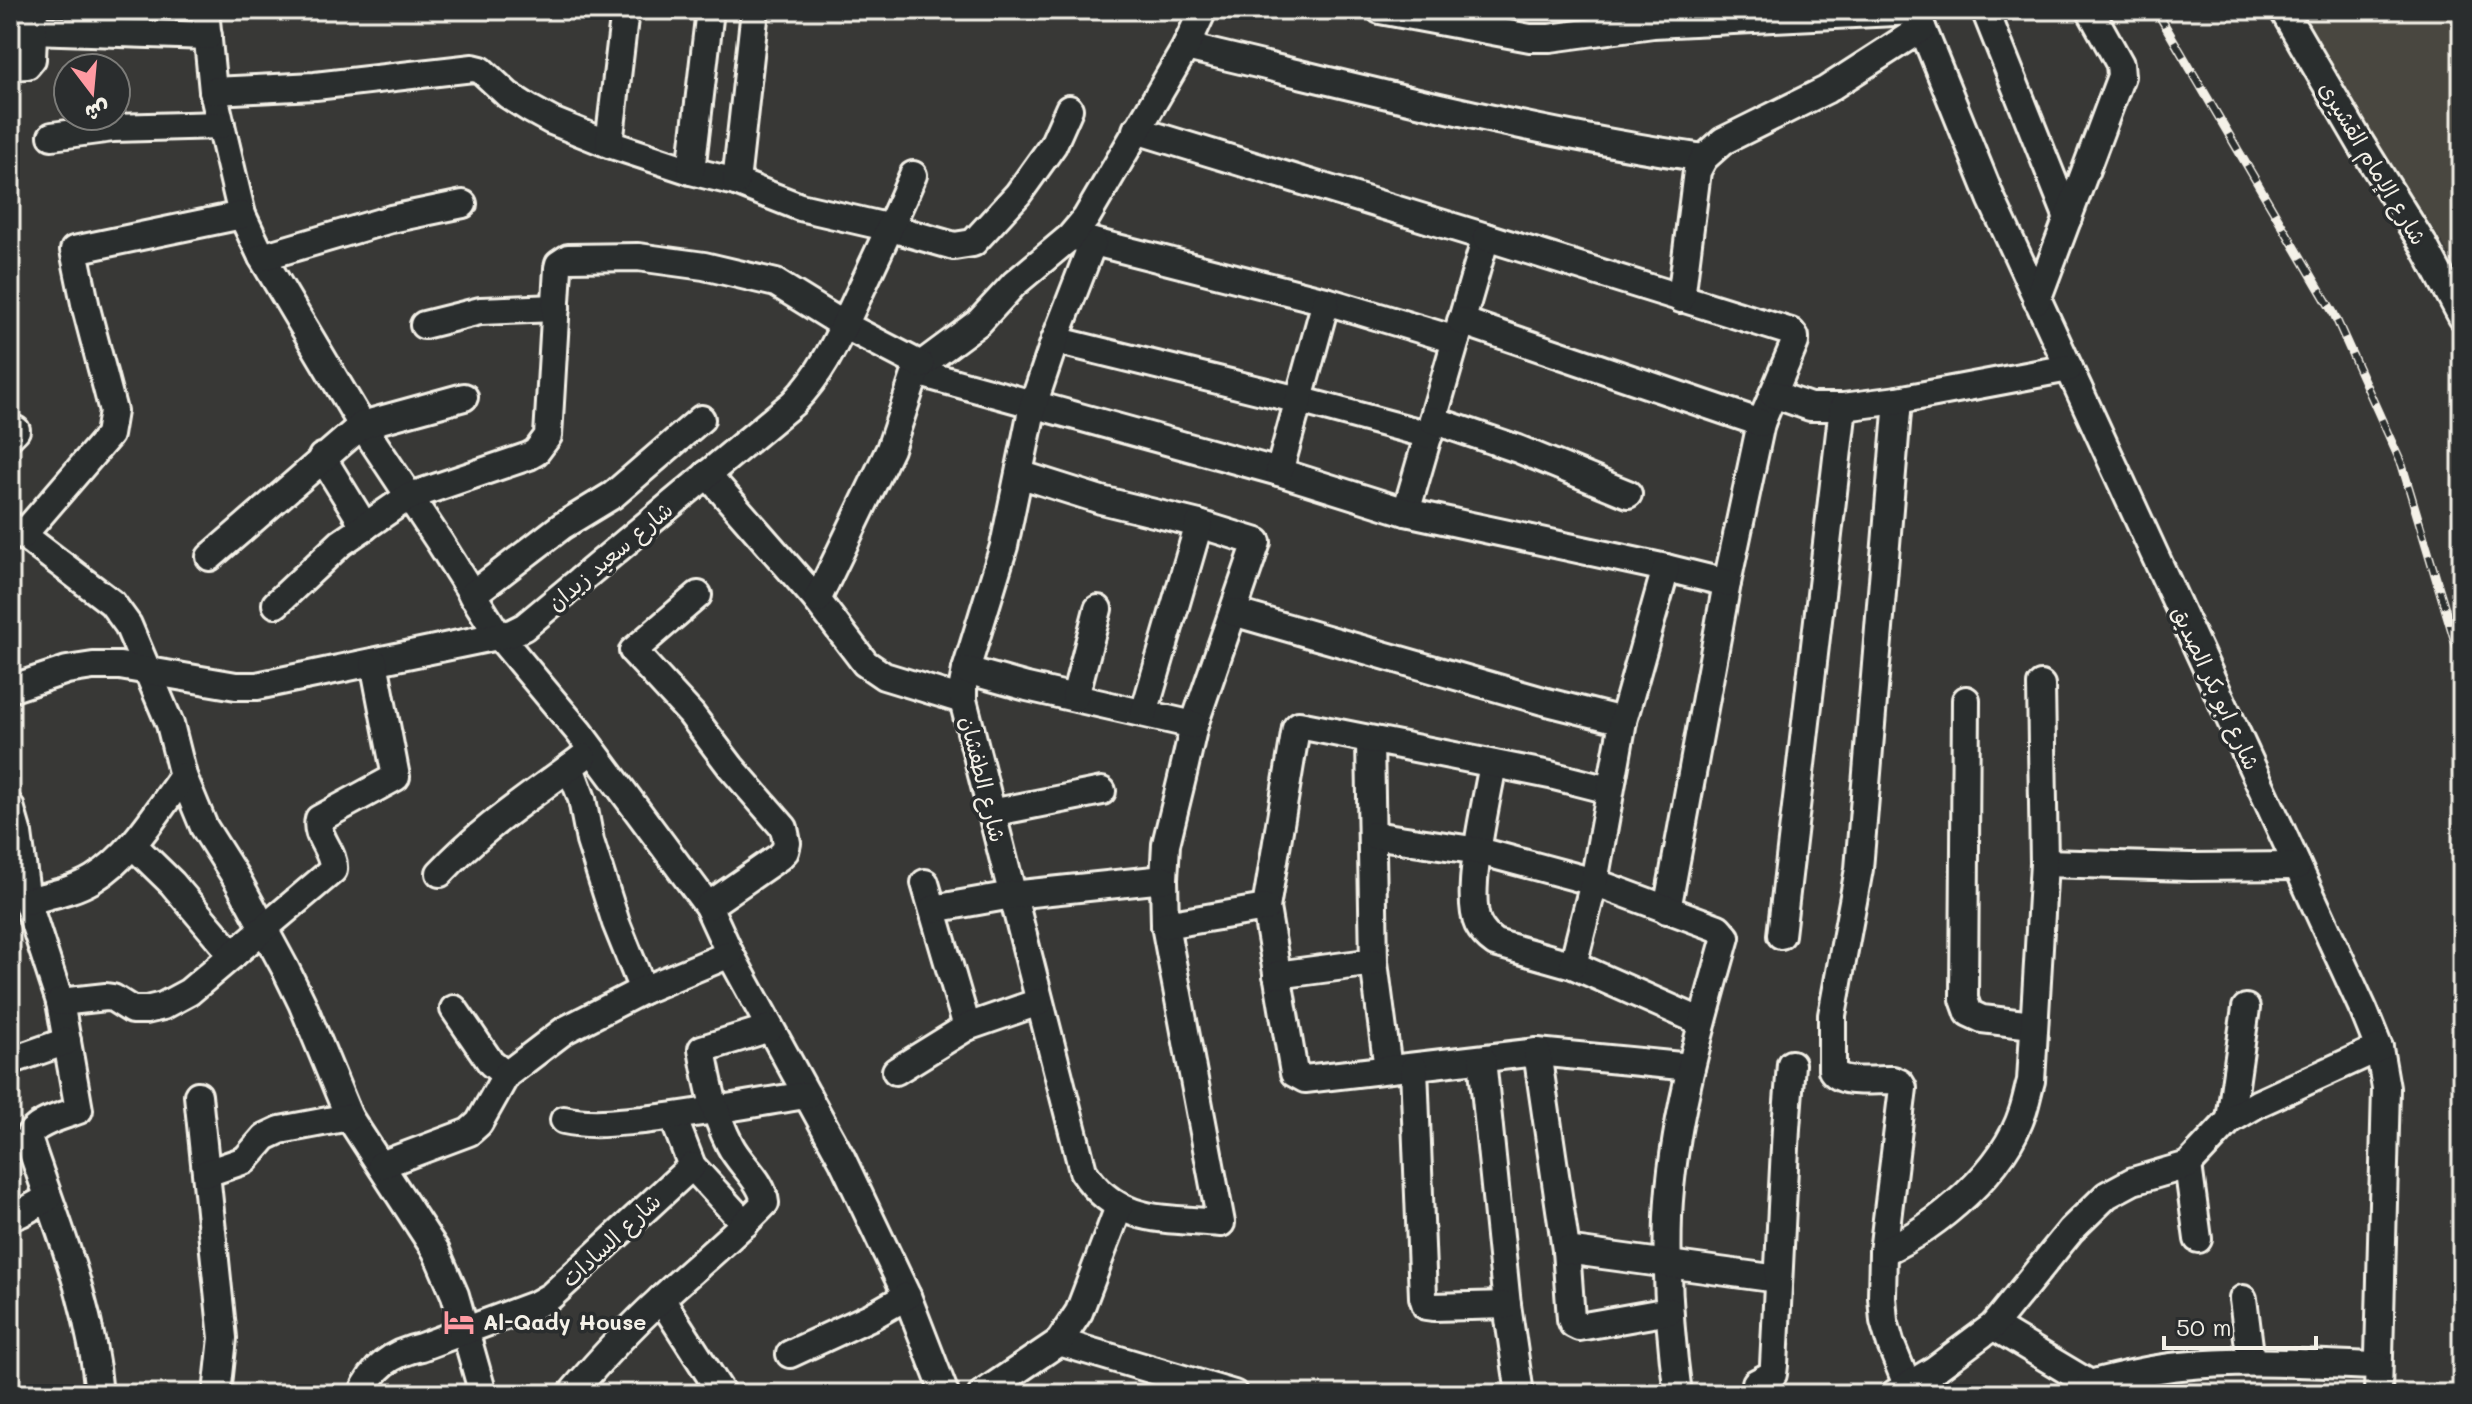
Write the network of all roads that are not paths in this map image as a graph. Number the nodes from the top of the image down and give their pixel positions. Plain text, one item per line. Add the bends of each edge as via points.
1 (623, 10) edge
2 (710, 10) edge
3 (755, 10) edge
4 (1203, 10) edge
5 (1380, 10) edge
6 (1985, 10) edge
7 (2090, 10) edge
8 (2283, 10) edge
9 (1917, 16) edge
10 (1468, 18) edge
11 (33, 20) edge
12 (207, 23) edge
13 (1186, 47) junction
14 (10, 66) edge
15 (213, 91) junction
16 (1069, 109) dead end
17 (221, 125) junction
18 (1136, 130) junction
19 (52, 136) dead end
20 (609, 144) junction
21 (1704, 158) junction
22 (691, 171) junction
23 (913, 175) dead end
24 (736, 182) junction
25 (463, 204) dead end
26 (242, 215) junction
27 (2068, 218) junction
28 (891, 228) junction
29 (1486, 237) junction
30 (1082, 239) junction
31 (262, 257) junction
32 (1681, 299) junction
33 (2037, 300) junction
34 (1326, 301) junction
35 (556, 308) junction
36 (2462, 317) edge
37 (424, 325) dead end
38 (844, 325) junction
39 (1459, 330) junction
40 (1055, 340) junction
41 (2069, 368) junction
42 (918, 369) junction
43 (1773, 394) junction
44 (464, 397) dead end
45 (1299, 400) junction
46 (1898, 400) junction
47 (1033, 405) junction
48 (1843, 407) junction
49 (701, 419) dead end
50 (1761, 423) junction
51 (362, 425) junction
52 (1431, 427) junction
53 (322, 457) junction
54 (1279, 472) junction
55 (707, 474) junction
56 (1019, 474) junction
57 (1628, 494) dead end
58 (408, 497) junction
59 (1406, 512) junction
60 (1199, 524) junction
61 (365, 527) junction
62 (16, 531) edge
63 (210, 557) dead end
64 (1666, 568) junction
65 (1727, 583) junction
66 (472, 595) junction
67 (698, 595) dead end
68 (817, 600) junction
69 (276, 604) dead end
70 (1098, 609) dead end
71 (1233, 612) junction
72 (498, 635) junction
73 (374, 662) junction
74 (146, 670) junction
75 (966, 670) junction
76 (2041, 685) dead end
77 (10, 689) edge
78 (1075, 697) junction
79 (963, 700) junction
80 (1966, 700) dead end
81 (1144, 713) junction
82 (1623, 721) junction
83 (1194, 725) junction
84 (1370, 741) junction
85 (592, 750) junction
86 (1493, 764) junction
87 (570, 767) junction
88 (183, 776) junction
89 (1609, 790) junction
90 (1102, 791) dead end
91 (10, 806) edge
92 (991, 813) junction
93 (1373, 835) junction
94 (133, 845) junction
95 (1479, 851) junction
96 (2044, 863) junction
97 (2297, 866) junction
98 (440, 873) dead end
99 (1164, 879) junction
100 (1594, 882) junction
101 (925, 883) dead end
102 (1012, 895) junction
103 (27, 901) junction
104 (708, 906) junction
105 (1266, 908) junction
106 (933, 909) junction
107 (1667, 910) junction
108 (1165, 925) junction
109 (263, 930) junction
110 (1781, 935) dead end
111 (730, 954) junction
112 (233, 955) junction
113 (1374, 962) junction
114 (1573, 965) junction
115 (1277, 975) junction
116 (643, 990) junction
117 (60, 1002) junction
118 (1039, 1002) junction
119 (2246, 1008) dead end
120 (454, 1009) dead end
121 (1702, 1022) junction
122 (2033, 1025) junction
123 (967, 1027) junction
124 (770, 1028) junction
125 (67, 1041) junction
126 (2379, 1048) junction
127 (1537, 1052) junction
128 (1482, 1059) junction
129 (10, 1061) edge
130 (1791, 1064) dead end
131 (1691, 1067) junction
132 (1401, 1069) junction
133 (896, 1071) dead end
134 (506, 1075) junction
135 (198, 1095) dead end
136 (807, 1095) junction
137 (714, 1110) junction
138 (349, 1117) junction
139 (673, 1117) junction
140 (564, 1120) dead end
141 (2230, 1120) junction
142 (381, 1165) junction
143 (2188, 1165) junction
144 (692, 1166) junction
145 (207, 1173) junction
146 (48, 1198) junction
147 (1119, 1207) junction
148 (10, 1217) edge
149 (745, 1224) junction
150 (2198, 1239) dead end
151 (1566, 1250) junction
152 (1883, 1252) junction
153 (1668, 1265) junction
154 (1778, 1279) junction
155 (907, 1296) junction
156 (661, 1299) junction
157 (2243, 1299) dead end
158 (1507, 1305) junction
159 (1669, 1311) junction
160 (1993, 1326) junction
161 (465, 1331) junction
162 (1059, 1342) junction
163 (790, 1354) dead end
164 (2251, 1362) junction
165 (2378, 1366) junction
166 (1937, 1382) edge
167 (2092, 1389) edge
168 (1901, 1390) edge
169 (99, 1394) edge
170 (217, 1394) edge
171 (362, 1394) edge
172 (483, 1394) edge
173 (571, 1394) edge
174 (722, 1394) edge
175 (945, 1394) edge
176 (982, 1394) edge
177 (1234, 1394) edge
178 (1520, 1394) edge
179 (1678, 1394) edge
180 (1754, 1394) edge
181 (2378, 1394) edge

1 - 20 street
2 - 22 street
3 - 24 street
4 - 13 street
5 - 10 street
6 - 27 street
7 - 27 street via 2120,64 2121,76
8 - 36 street, شارع الإمام القشيرى
9 - 10 street via 1653,24 1550,38 1530,38
9 - 21 street via 1826,90 1723,141
9 - 33 street, شارع ابو بكر الصديق
11 - 12 street
11 - 14 street via 30,63
12 - 15 street
13 - 18 street
13 - 21 street via 1539,129
15 - 17 street
15 - 20 street via 315,86 473,68 530,109
16 - 28 street via 1053,145 1025,185 973,243 954,246
17 - 19 street via 113,128
17 - 26 street
18 - 29 street
18 - 30 street via 1086,218
20 - 22 street
21 - 32 street via 1697,171
22 - 24 street
23 - 28 street, شارع سعيد زيدان
24 - 28 street via 800,207
25 - 31 street
26 - 31 street
26 - 62 street via 74,250 113,411 111,426 109,435
27 - 33 street
28 - 38 street, شارع سعيد زيدان
29 - 32 street
29 - 39 street
30 - 34 street
30 - 40 street, شارع الطفشان
30 - 42 street via 1014,284 969,331
31 - 51 street
32 - 43 street via 1791,332 1795,342
33 - 41 street, شارع ابو بكر الصديق
34 - 39 street
34 - 45 street
35 - 37 street via 480,311
35 - 38 street via 558,268 564,260 638,257 776,283
35 - 58 street via 548,436 542,445 529,456
38 - 42 street
38 - 55 street, شارع سعيد زيدان via 808,387
39 - 50 street
39 - 52 street
40 - 45 street
40 - 47 street, شارع الطفشان
41 - 46 street
41 - 97 street, شارع ابو بكر الصديق
42 - 47 street
42 - 68 street via 890,449
43 - 48 street via 1810,407
43 - 50 street
44 - 51 street
45 - 52 street
45 - 54 street
46 - 48 street
46 - 152 street via 1859,869 1832,1015 1836,1076 1893,1080 1903,1088
47 - 54 street
47 - 56 street, شارع الطفشان
48 - 110 street
49 - 66 street via 613,495 562,526
50 - 65 street
51 - 53 street
51 - 58 street
52 - 57 street via 1518,449
52 - 59 street
53 - 61 street
53 - 63 street
54 - 59 street
55 - 68 street
55 - 72 street, شارع سعيد زيدان via 536,618
56 - 60 street
56 - 75 street, شارع الطفشان via 1004,546
58 - 61 street
58 - 66 street
59 - 64 street
60 - 71 street via 1257,542
60 - 81 street
61 - 69 street
62 - 74 street via 112,603 128,625
64 - 65 street
64 - 82 street
65 - 107 street
66 - 72 street
67 - 104 street via 633,651 784,828 787,843 779,857
68 - 79 street via 875,671
70 - 78 street
71 - 82 street
71 - 83 street
72 - 73 street, شارع سعيد زيدان
72 - 85 street
73 - 74 street, شارع سعيد زيدان via 247,687
73 - 109 street via 396,777 319,819 333,870
74 - 77 street, شارع سعيد زيدان via 93,666
74 - 88 street via 170,724
75 - 78 street
75 - 79 street, شارع الطفشان
76 - 96 street
78 - 81 street
79 - 92 street, شارع الطفشان
80 - 122 street via 1964,999 1969,1013 1982,1019
81 - 83 street
82 - 89 street
83 - 99 street via 1166,844
84 - 86 street
84 - 93 street
84 - 105 street via 1304,725 1296,728
85 - 87 street
85 - 104 street
86 - 89 street
86 - 95 street
87 - 98 street via 495,820
87 - 116 street via 616,923
88 - 94 street
88 - 109 street via 204,827
89 - 100 street
90 - 92 street
91 - 103 street
92 - 102 street, شارع الطفشان
93 - 95 street
93 - 113 street
94 - 103 street via 92,880
94 - 112 street
95 - 100 street
95 - 114 street via 1474,907 1486,936
96 - 97 street
96 - 122 street
97 - 126 street, شارع ابو بكر الصديق
99 - 102 street
99 - 108 street
100 - 107 street
100 - 114 street
101 - 106 street
102 - 106 street
102 - 118 street, شارع الطفشان
103 - 117 street
104 - 111 street
105 - 108 street
105 - 115 street
106 - 123 street
107 - 121 street via 1718,928 1726,937
108 - 147 street, شارع الطفشان via 1221,1223 1142,1216
109 - 112 street
109 - 138 street via 302,1003
111 - 116 street
111 - 124 street
112 - 117 street via 163,1006 132,1010 106,997
113 - 115 street
113 - 132 street
114 - 121 street
115 - 132 street via 1294,1073 1305,1079
116 - 134 street via 565,1030
117 - 125 street
118 - 123 street
118 - 147 street, شارع الطفشان via 1083,1171
119 - 141 street
120 - 134 street via 491,1063
121 - 131 street
122 - 152 street via 2031,1081 2023,1113 1996,1162 1932,1223
123 - 133 street
124 - 136 street
124 - 137 street via 702,1049
125 - 129 street
125 - 146 street via 79,1110 35,1127 28,1138
126 - 141 street
126 - 165 street, شارع ابو بكر الصديق via 2386,1088
127 - 128 street
127 - 131 street
127 - 151 street
128 - 132 street
128 - 158 street
130 - 154 street
131 - 153 street via 1674,1161
132 - 158 street via 1426,1306
134 - 142 street via 469,1132
135 - 145 street
136 - 137 street
136 - 155 street
137 - 139 street
137 - 149 street via 731,1148 765,1199
138 - 142 street
138 - 145 street via 280,1130 265,1137 245,1160
139 - 140 street via 603,1124
139 - 144 street
141 - 143 street
142 - 161 street via 436,1251
143 - 150 street
143 - 160 street via 2133,1181 2107,1195 2071,1230
144 - 149 street
144 - 161 street, شارع السادات via 551,1296
145 - 170 street via 223,1338
146 - 148 street
146 - 169 street via 80,1287
147 - 162 street via 1079,1312
149 - 156 street
151 - 153 street
151 - 159 street via 1573,1324
152 - 168 street via 1884,1321
153 - 154 street
153 - 159 street
154 - 180 street via 1773,1374 1756,1383
155 - 163 street
155 - 175 street
156 - 173 street
156 - 174 street
157 - 164 street
158 - 178 street
159 - 179 street
160 - 166 street
160 - 167 street
161 - 171 street, شارع السادات via 386,1360 368,1378
161 - 172 street
162 - 176 street
162 - 177 street
164 - 165 street
164 - 167 street via 2142,1371
165 - 181 street, شارع ابو بكر الصديق
166 - 168 street

